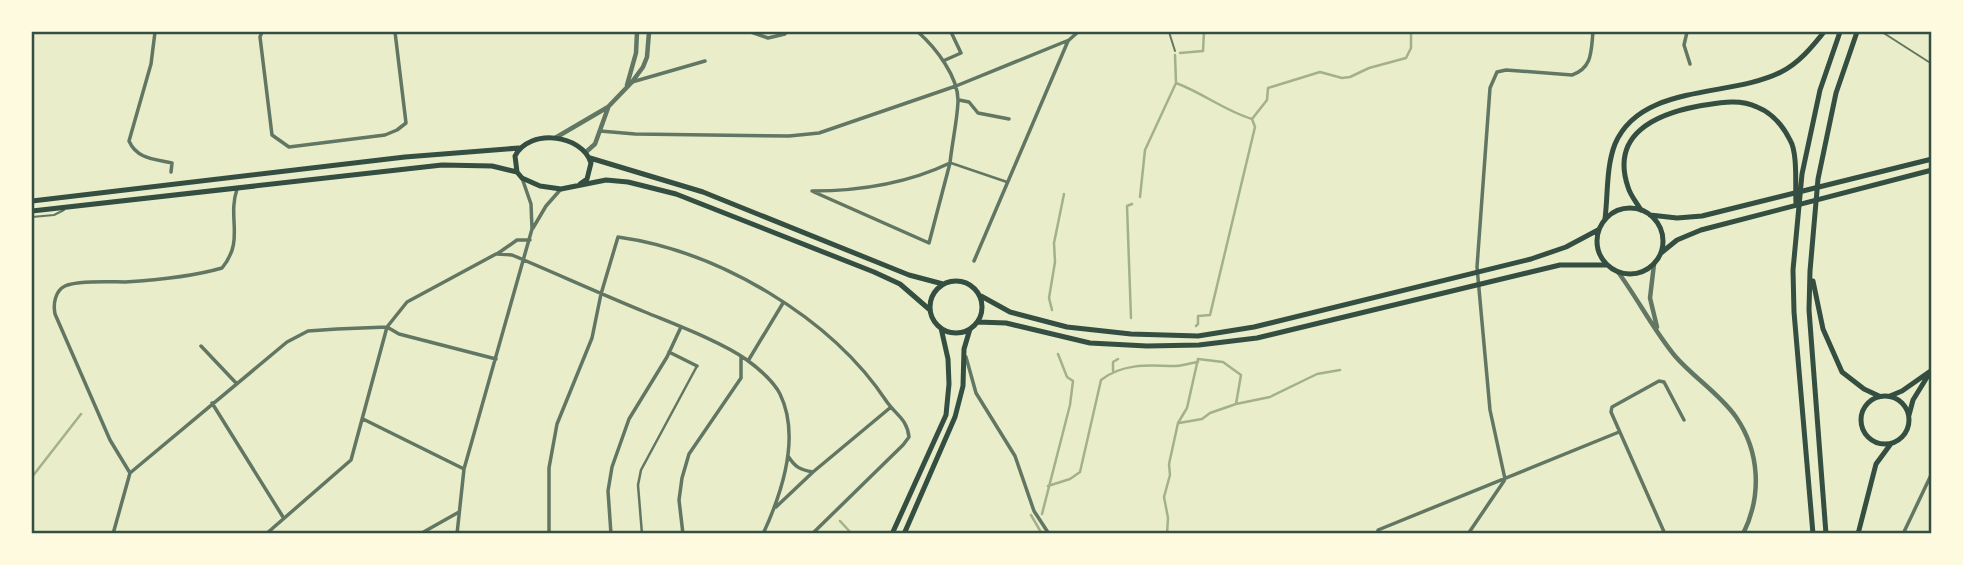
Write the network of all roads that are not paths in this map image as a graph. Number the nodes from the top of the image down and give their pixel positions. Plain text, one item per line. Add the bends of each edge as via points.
1 (155, 32) edge
2 (262, 32) edge
3 (396, 32) edge
4 (638, 32) edge
5 (649, 32) edge
6 (751, 32) edge
7 (786, 32) edge
8 (918, 32) edge
9 (951, 32) edge
10 (1078, 32) edge
11 (1169, 32) edge
12 (1592, 32) edge
13 (1688, 32) edge
14 (1824, 32) edge
15 (1840, 32) edge
16 (1857, 32) edge
17 (1882, 32) edge
18 (1069, 40) junction
19 (1175, 51) dead end
20 (705, 61) dead end
21 (943, 61) junction
22 (1690, 64) dead end
23 (1931, 64) edge
24 (632, 82) junction
25 (627, 86) junction
26 (956, 86) junction
27 (958, 100) junction
28 (608, 107) junction
29 (1009, 119) dead end
30 (599, 131) junction
31 (555, 139) junction
32 (519, 148) junction
33 (588, 155) junction
34 (1931, 159) edge
35 (950, 163) junction
36 (1931, 170) edge
37 (171, 172) dead end
38 (517, 172) junction
39 (522, 178) junction
40 (1007, 182) junction
41 (580, 184) junction
42 (238, 187) junction
43 (561, 189) junction
44 (32, 201) edge
45 (72, 206) junction
46 (1641, 210) junction
47 (32, 211) edge
48 (1650, 215) junction
49 (32, 217) edge
50 (1605, 219) junction
51 (1797, 228) junction
52 (532, 229) junction
53 (1598, 230) junction
54 (530, 240) junction
55 (1661, 253) junction
56 (497, 254) junction
57 (525, 260) junction
58 (974, 261) dead end
59 (1654, 264) junction
60 (1607, 265) junction
61 (1810, 271) junction
62 (1618, 272) junction
63 (943, 284) junction
64 (601, 294) junction
65 (981, 296) junction
66 (784, 302) junction
67 (930, 310) junction
68 (978, 322) junction
69 (387, 327) junction
70 (681, 327) junction
71 (941, 328) junction
72 (970, 329) junction
73 (1658, 332) junction
74 (201, 346) dead end
75 (964, 349) junction
76 (669, 352) junction
77 (741, 356) junction
78 (496, 359) junction
79 (748, 360) junction
80 (697, 366) joint
81 (1931, 370) edge
82 (237, 384) junction
83 (1879, 396) junction
84 (1889, 396) junction
85 (212, 403) junction
86 (891, 407) junction
87 (1909, 415) junction
88 (363, 419) junction
89 (1684, 420) dead end
90 (1619, 432) junction
91 (1890, 444) junction
92 (788, 456) junction
93 (464, 469) junction
94 (130, 472) junction
95 (813, 472) junction
96 (1931, 474) edge
97 (1505, 479) junction
98 (775, 509) junction
99 (459, 512) junction
100 (283, 518) junction
101 (113, 534) edge
102 (266, 534) edge
103 (420, 534) edge
104 (457, 534) edge
105 (549, 534) edge
106 (611, 534) edge
107 (642, 534) edge
108 (683, 534) edge
109 (763, 534) edge
110 (812, 534) edge
111 (892, 534) edge
112 (904, 534) edge
113 (1049, 534) edge
114 (1378, 534) edge
115 (1468, 534) edge
116 (1665, 534) edge
117 (1743, 534) edge
118 (1813, 534) edge
119 (1826, 534) edge
120 (1858, 534) edge
121 (1903, 534) edge

1 - 37 street via 151,64 129,141 141,156 172,163
2 - 3 street via 272,135 289,147 385,135 406,122
4 - 25 street
5 - 24 street via 648,57
6 - 7 street via 768,38
8 - 21 street via 936,47
9 - 21 street via 961,53
10 - 18 street
11 - 19 lane
12 - 97 street via 1590,58 1581,72 1506,69 1497,72 1490,88 1477,267 1490,410
13 - 22 street via 1684,45
14 - 50 main road via 1783,71 1749,84 1682,97 1644,110 1633,119 1611,160
15 - 51 main road via 1820,90 1802,174
16 - 61 main road via 1836,93 1818,179
17 - 23 lane
18 - 26 street
18 - 40 street
20 - 24 street
21 - 26 street
24 - 25 street
25 - 28 street
26 - 27 street
26 - 30 street via 819,133
27 - 29 street via 970,102 978,113
27 - 35 street
28 - 30 street
28 - 31 street
30 - 33 street
31 - 32 main road via 533,140
31 - 33 main road via 576,144
32 - 38 main road
32 - 44 main road
33 - 41 main road via 590,171
33 - 63 main road via 703,192 909,275
34 - 48 main road via 1702,216
35 - 35 street via 891,184 812,191 929,243
35 - 40 street
36 - 55 main road via 1701,230
38 - 39 main road
38 - 42 main road via 448,164
39 - 43 main road via 540,187
39 - 52 street via 531,204
40 - 58 street
41 - 43 main road
41 - 67 main road via 628,182 676,194 874,272 900,284
42 - 45 main road
42 - 94 street via 234,249 222,268 65,286 57,294 55,314 110,440
43 - 52 street
45 - 47 main road
45 - 49 lane via 54,215
46 - 48 main road
46 - 50 main road via 1622,209
46 - 51 main road via 1628,189 1622,163 1630,140 1665,113 1730,101 1756,106 1777,120 1792,142
48 - 55 main road via 1662,232
50 - 53 main road
51 - 118 main road via 1794,312
52 - 54 street
53 - 60 main road via 1597,249
53 - 65 main road via 1566,247 1502,266 1254,327 1198,335 1122,334 1067,327 1010,312
54 - 56 street via 517,240
54 - 57 street
55 - 59 main road
56 - 57 street
56 - 69 street via 407,302
57 - 64 street
57 - 78 street
59 - 62 main road via 1637,274
59 - 73 street via 1650,298
60 - 62 main road
60 - 68 main road via 1572,263 1257,338 1199,345 1090,343 1006,323
61 - 83 main road via 1824,330 1842,372
61 - 119 main road
62 - 73 street
63 - 65 main road via 961,281
63 - 67 main road via 933,295
64 - 66 street via 618,237 712,262
64 - 70 street
64 - 105 street via 592,338 557,424 549,468
65 - 68 main road
66 - 79 street
66 - 86 street via 839,345 874,381
67 - 71 main road
68 - 72 main road
69 - 78 street
69 - 82 street via 308,331 287,342
69 - 88 street
70 - 76 street
70 - 77 street
71 - 72 main road via 955,333
71 - 111 main road via 948,359 946,415
72 - 75 main road
73 - 117 street via 1675,356 1736,417 1752,451 1757,485 1753,515
74 - 82 street
75 - 112 main road via 963,386 955,417
75 - 113 street via 976,393 1015,456 1034,511
76 - 80 street
76 - 106 street via 629,419 612,467 608,491
77 - 79 street
77 - 108 street via 741,378 685,466 679,500
78 - 93 street
79 - 92 street via 779,392 787,413
80 - 107 street via 641,470
81 - 84 main road
81 - 87 main road
82 - 85 street
83 - 84 main road
83 - 91 main road via 1863,407 1860,426 1871,442
84 - 87 main road via 1898,399
85 - 94 street
85 - 100 street
86 - 95 street
86 - 110 street via 908,425 909,437
87 - 91 main road via 1906,433
88 - 93 street
88 - 100 street via 351,460
89 - 90 street via 1664,382 1659,381 1612,407
90 - 97 street
90 - 116 street
91 - 120 main road via 1877,464
92 - 95 street via 794,466
92 - 98 street
93 - 99 street
94 - 101 street
95 - 98 street
96 - 121 street
97 - 114 street via 1378,530
97 - 115 street
98 - 109 street
99 - 103 street
99 - 104 street
100 - 102 street

